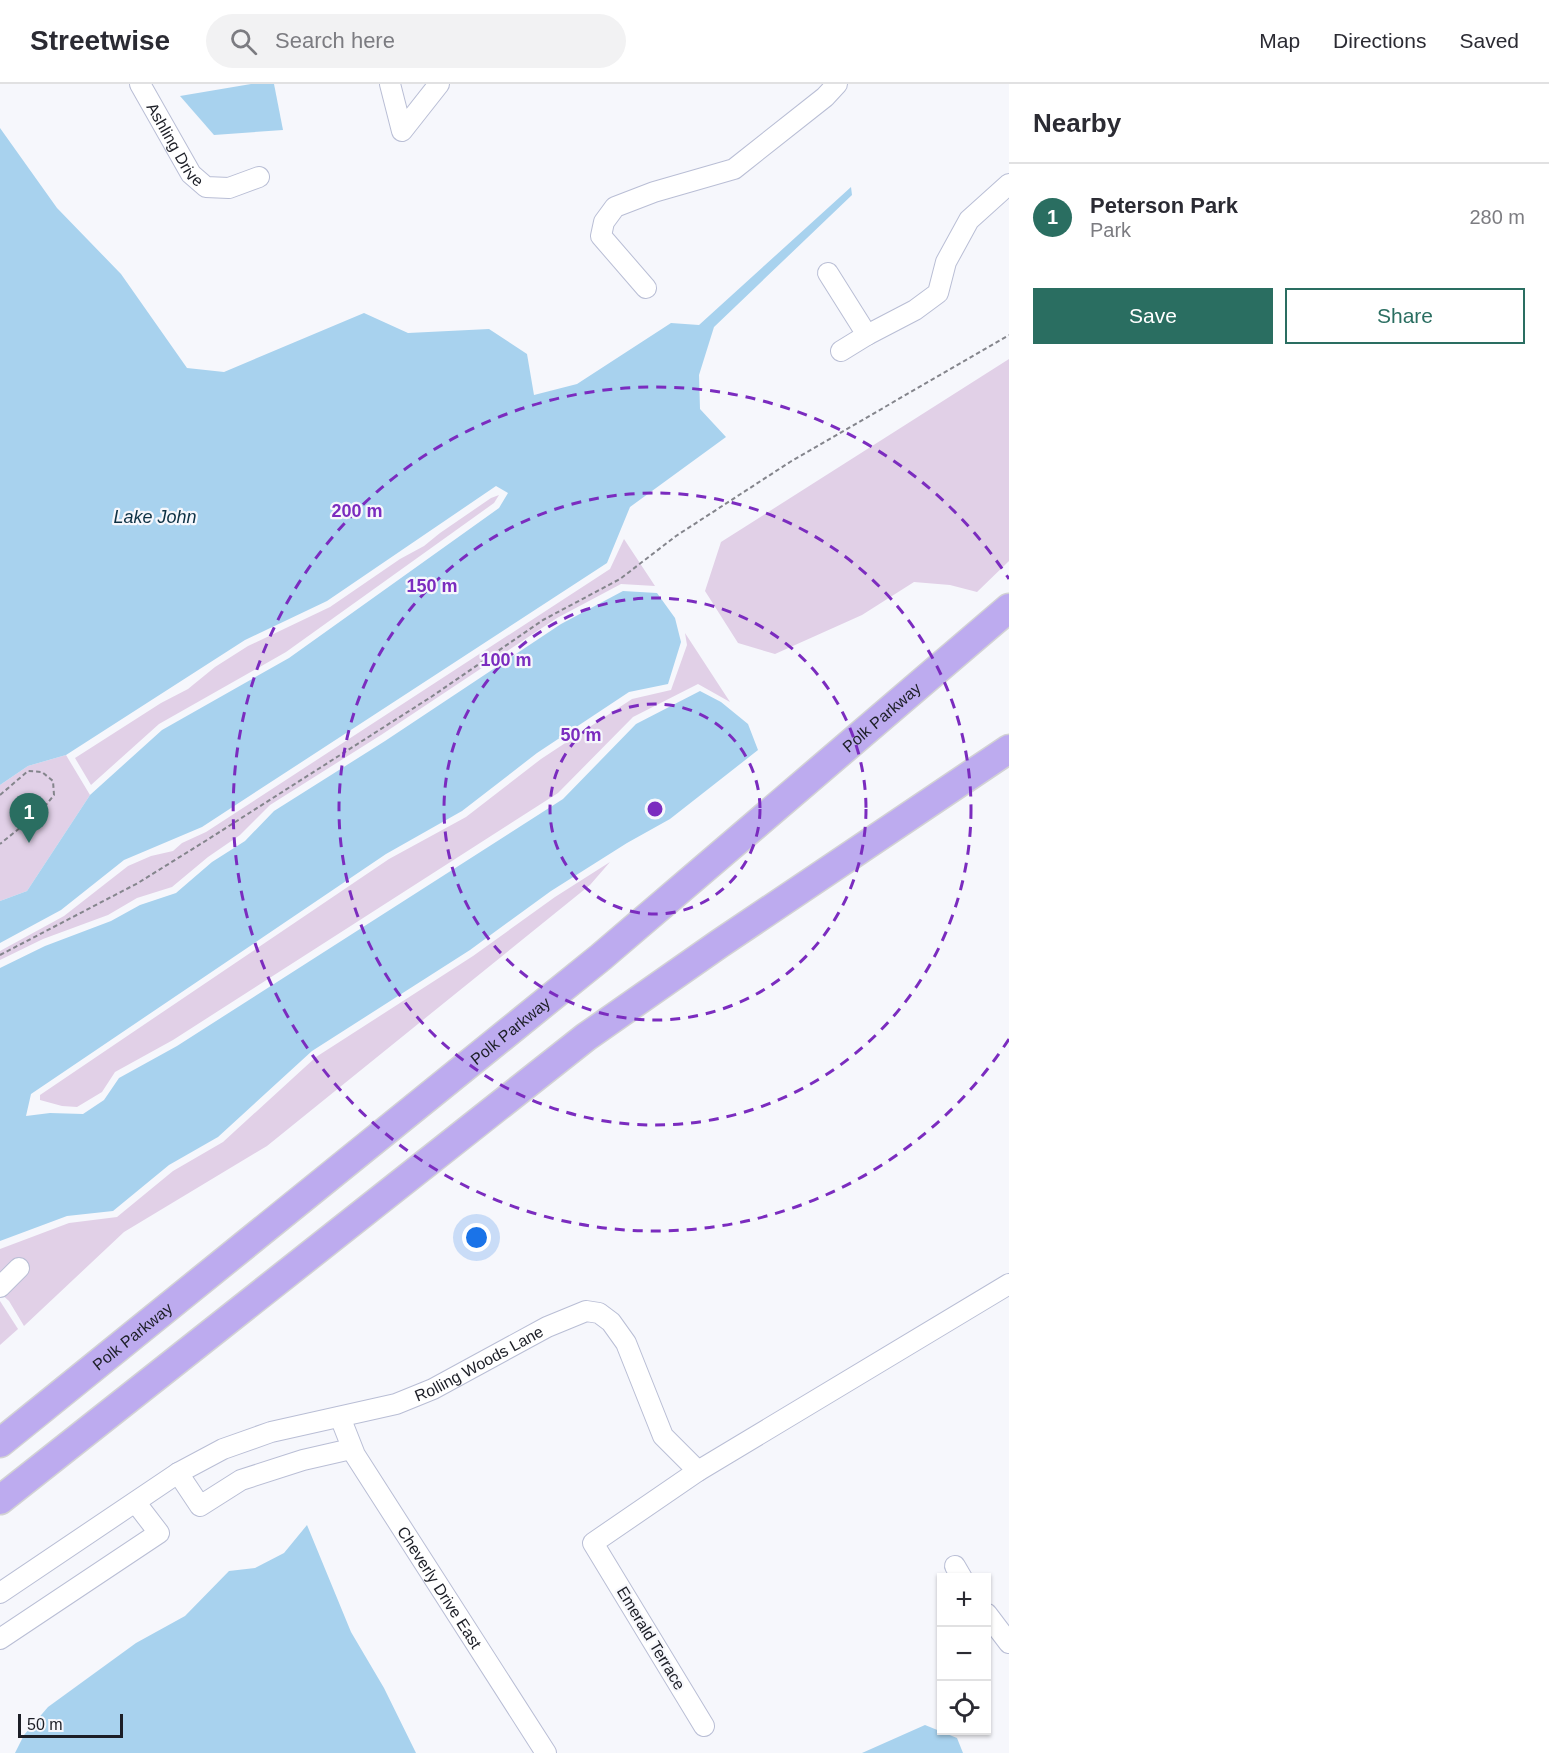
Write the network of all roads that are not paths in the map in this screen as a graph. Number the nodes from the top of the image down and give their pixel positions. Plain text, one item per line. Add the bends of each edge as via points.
1 (141, 84) edge
2 (390, 84) edge
3 (439, 84) edge
4 (837, 84) edge
5 (259, 177) dead end
6 (1009, 184) edge
7 (828, 273) dead end
8 (646, 288) dead end
9 (867, 335) junction
10 (841, 351) dead end
11 (1009, 608) edge
12 (1009, 749) edge
13 (19, 1268) dead end
14 (1009, 1284) edge
15 (0, 1287) edge
16 (340, 1418) junction
17 (0, 1443) edge
18 (351, 1449) junction
19 (698, 1471) junction
20 (178, 1473) junction
21 (0, 1500) edge
22 (136, 1503) junction
23 (0, 1593) edge
24 (991, 1619) edge
25 (0, 1639) edge
26 (1009, 1643) edge
27 (704, 1726) dead end
28 (546, 1753) edge

1 - 5 street, Ashling Drive via 191,174 206,187 229,188
2 - 3 street via 402,131
4 - 8 street via 734,169 615,207 604,222 601,236
6 - 9 street via 969,220 946,262 938,293
7 - 9 street
9 - 10 street
11 - 17 highway, Polk Parkway via 601,957
12 - 21 highway via 586,1037
13 - 15 street
14 - 19 street
16 - 18 street, Cheverly Drive East
16 - 19 street, Rolling Woods Lane via 396,1404 433,1389 547,1327 586,1311 599,1313 611,1322 626,1343 663,1436
16 - 20 street, Rolling Woods Lane via 246,1440
18 - 20 street via 241,1480 200,1506
18 - 28 street, Cheverly Drive East
19 - 27 street, Emerald Terrace via 593,1543
20 - 22 street, Rolling Woods Lane
22 - 23 street, Rolling Woods Lane
22 - 25 street via 159,1533
24 - 26 street

